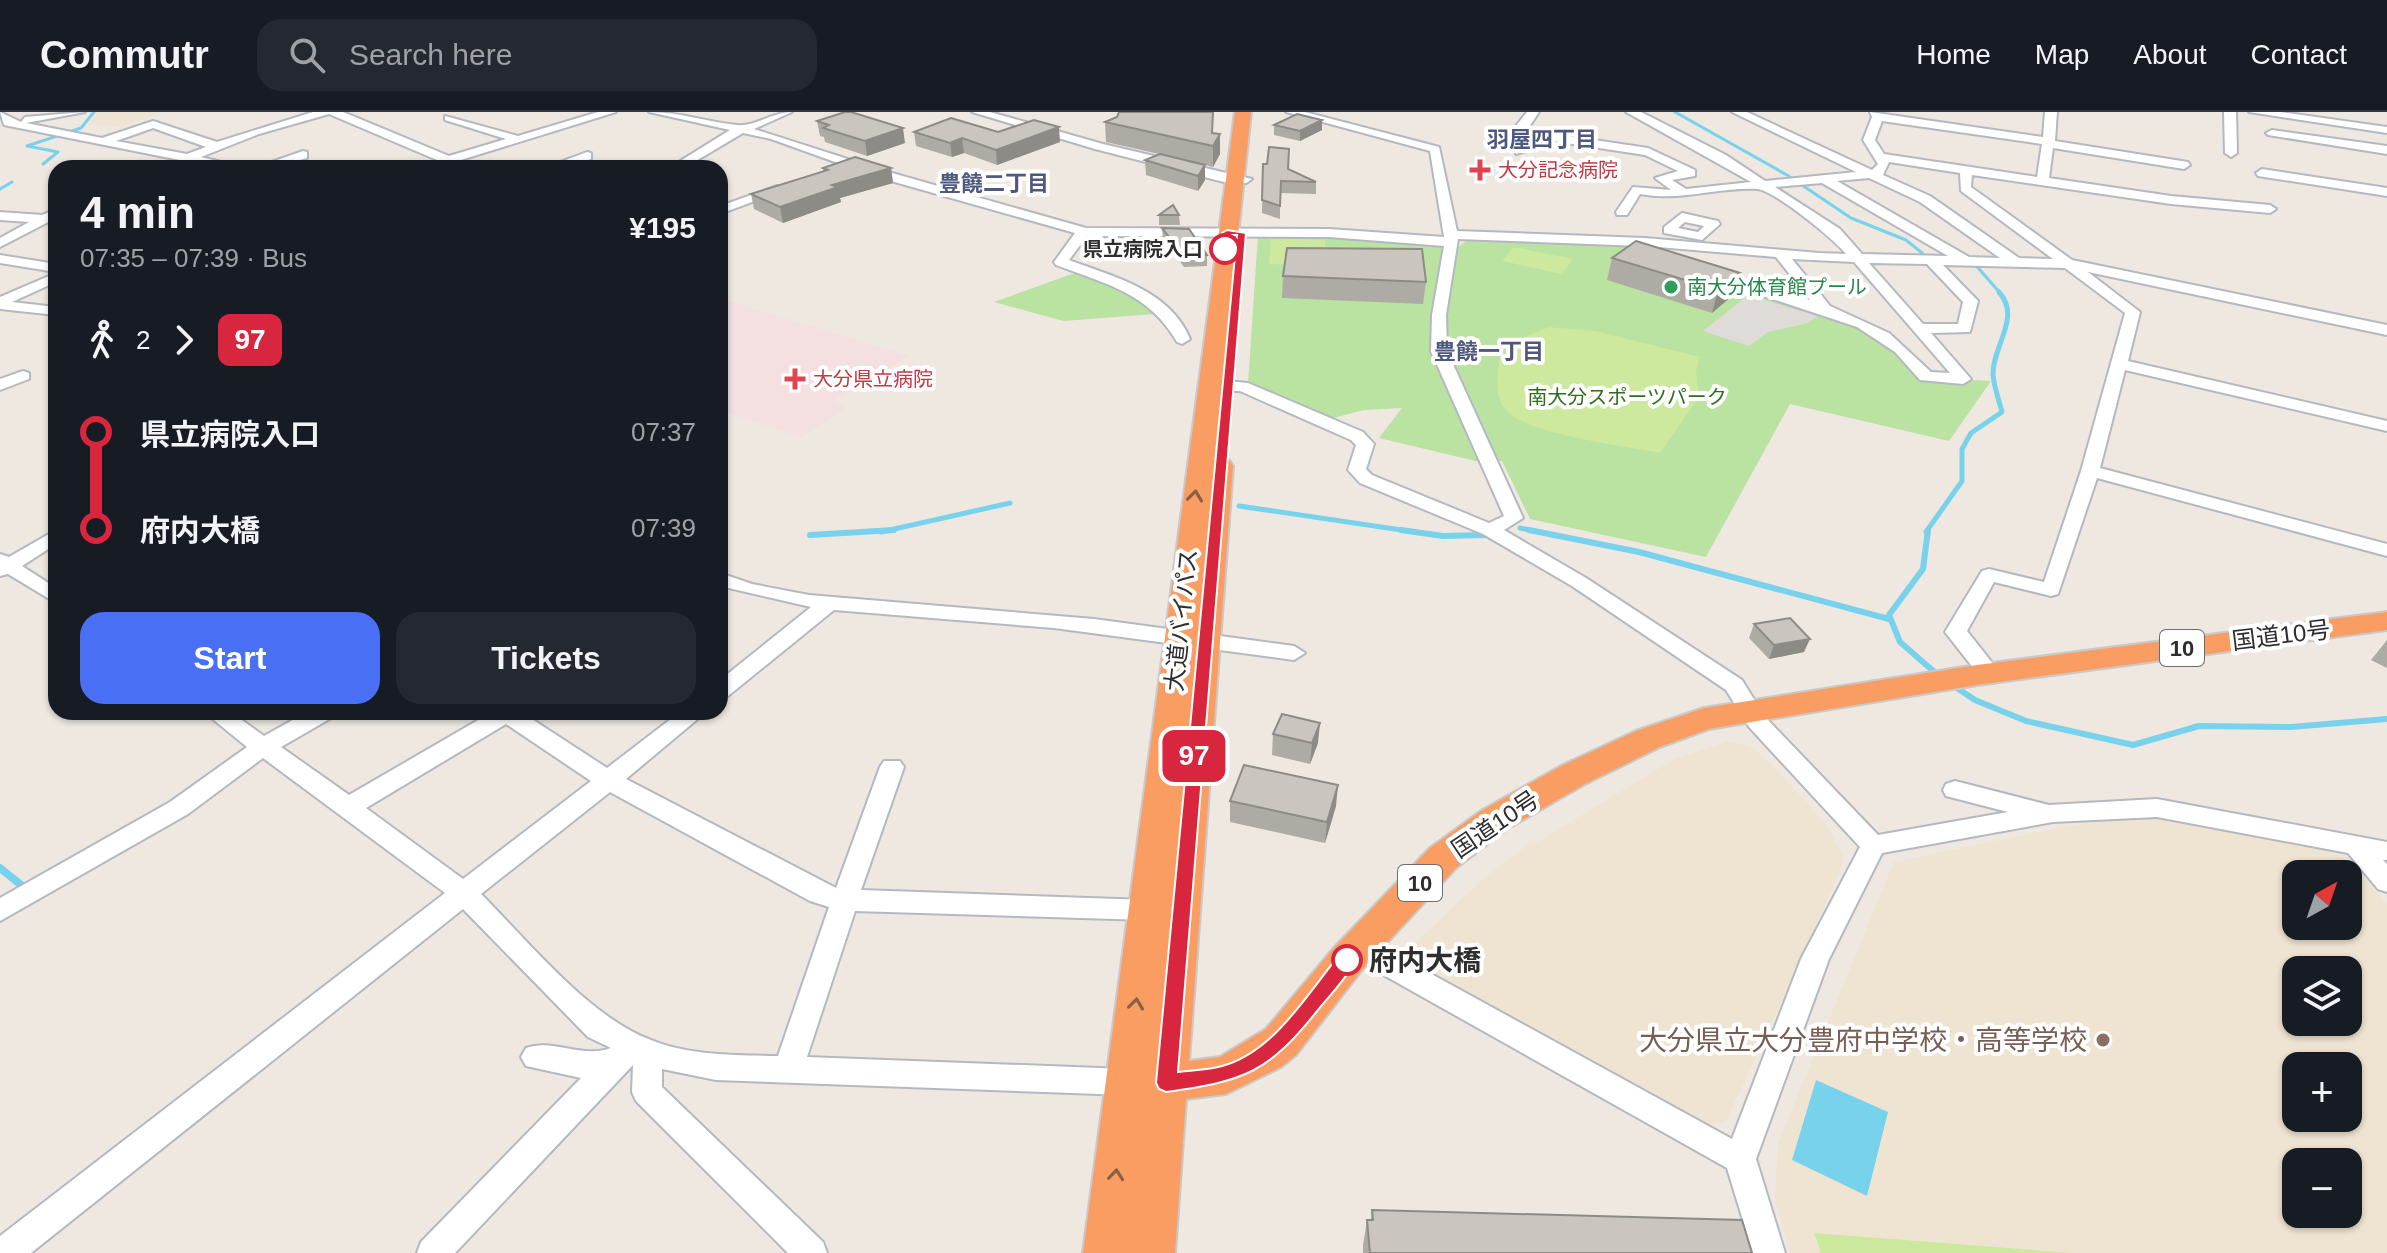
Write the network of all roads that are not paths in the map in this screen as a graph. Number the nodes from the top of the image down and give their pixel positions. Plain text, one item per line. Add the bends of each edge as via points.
1 (79, 112) edge
2 (325, 112) edge
3 (333, 112) edge
4 (610, 112) edge
5 (655, 112) edge
6 (978, 112) edge
7 (1243, 112) edge
8 (1254, 112) edge
9 (1292, 112) edge
10 (1533, 112) edge
11 (1632, 112) edge
12 (1738, 112) edge
13 (2051, 112) edge
14 (2230, 112) edge
15 (2255, 112) edge
16 (2317, 112) edge
17 (777, 113) edge
18 (48, 114) edge
19 (1877, 115) edge
20 (449, 118) dead end
21 (2, 120) edge
22 (2387, 121) edge
23 (744, 128) junction
24 (2387, 130) edge
25 (1522, 133) junction
26 (2272, 133) dead end
27 (517, 139) junction
28 (105, 140) junction
29 (2365, 140) dead end
30 (2050, 143) junction
31 (2387, 143) edge
32 (216, 146) junction
33 (2387, 150) edge
34 (1520, 151) dead end
35 (2231, 153) dead end
36 (303, 155) dead end
37 (587, 156) dead end
38 (186, 158) junction
39 (181, 160) edge
40 (197, 160) edge
41 (286, 160) edge
42 (448, 160) joint
43 (575, 160) edge
44 (689, 160) edge
45 (854, 164) junction
46 (1876, 165) junction
47 (2184, 165) dead end
48 (1966, 170) junction
49 (2262, 173) dead end
50 (824, 174) edge
51 (1240, 179) junction
52 (1826, 180) junction
53 (2043, 181) junction
54 (795, 184) edge
55 (1767, 186) junction
56 (2387, 192) edge
57 (1683, 193) junction
58 (728, 207) edge
59 (2270, 209) dead end
60 (1622, 212) dead end
61 (0, 216) edge
62 (48, 216) edge
63 (48, 217) edge
64 (1083, 232) junction
65 (1234, 233) junction
66 (1451, 239) junction
67 (1645, 242) junction
68 (0, 243) edge
69 (1704, 244) junction
70 (1780, 253) junction
71 (1857, 258) junction
72 (0, 259) edge
73 (1670, 260) edge
74 (1967, 261) junction
75 (2014, 261) junction
76 (1933, 263) junction
77 (2069, 264) junction
78 (48, 267) edge
79 (1694, 270) edge
80 (1725, 270) edge
81 (48, 281) edge
82 (0, 304) edge
83 (1819, 309) junction
84 (48, 310) edge
85 (1918, 328) junction
86 (2387, 330) edge
87 (1182, 339) dead end
88 (2119, 364) junction
89 (23, 376) dead end
90 (0, 385) edge
91 (1227, 386) junction
92 (2387, 426) edge
93 (2090, 471) junction
94 (1490, 530) junction
95 (48, 540) edge
96 (2387, 550) edge
97 (3, 565) edge
98 (728, 582) edge
99 (48, 592) edge
100 (831, 602) junction
101 (2387, 621) edge
102 (1192, 636) junction
103 (1294, 653) dead end
104 (1984, 674) junction
105 (728, 685) edge
106 (1749, 712) junction
107 (226, 720) edge
108 (311, 720) edge
109 (496, 720) edge
110 (518, 720) edge
111 (684, 720) edge
112 (263, 747) junction
113 (892, 767) dead end
114 (606, 779) junction
115 (1955, 790) dead end
116 (348, 807) junction
117 (2053, 813) junction
118 (1873, 845) junction
119 (2358, 848) junction
120 (2387, 851) edge
121 (2387, 882) edge
122 (464, 894) junction
123 (842, 900) junction
124 (1147, 910) junction
125 (0, 911) edge
126 (1374, 956) junction
127 (632, 1054) junction
128 (536, 1057) dead end
129 (788, 1069) junction
130 (1152, 1089) junction
131 (1740, 1159) junction
132 (5, 1253) edge
133 (433, 1253) edge
134 (811, 1253) edge
135 (1107, 1253) edge
136 (1151, 1253) edge
137 (1769, 1253) edge

1 - 18 street
2 - 32 street
3 - 42 street
4 - 27 street
5 - 23 street
6 - 51 street
7 - 51 highway, 大道バイパス
8 - 51 highway, 大道バイパス
9 - 66 street via 1435,149
10 - 25 street
11 - 55 street
12 - 46 street
13 - 30 street
14 - 35 street
15 - 24 street
16 - 22 street
17 - 23 street
18 - 21 street
19 - 30 street
19 - 46 street via 1869,140
20 - 27 street
21 - 28 street
23 - 44 street
23 - 45 street
25 - 34 street
25 - 57 street via 1648,152 1691,173 1661,178
26 - 33 street
27 - 42 street
28 - 32 street via 153,124
28 - 38 street
29 - 31 street
30 - 47 street
30 - 53 street
32 - 38 street
36 - 41 street
37 - 43 street
38 - 39 street
38 - 40 street
45 - 50 street
45 - 64 street
46 - 48 street
46 - 52 street
46 - 75 street
48 - 53 street
48 - 77 street via 1965,188
49 - 56 street
51 - 65 highway, 大道バイパス
52 - 55 street
52 - 74 street
53 - 59 street
54 - 58 street
55 - 57 street
55 - 71 street via 1835,232
57 - 60 street via 1637,190
61 - 62 street
63 - 68 street
64 - 65 street
64 - 87 street via 1061,262 1142,293 1177,326
65 - 66 street
65 - 91 highway, 大道バイパス
102 -> 65 highway, 大道バイパス
66 - 67 street
66 - 94 street via 1439,351 1514,518
67 - 69 street
67 - 73 street
69 - 70 street
69 - 80 street
70 - 71 street
70 - 83 street via 1823,306
71 - 76 street
71 - 85 street
72 - 78 street
74 - 75 street
74 - 76 street
75 - 77 street
76 - 85 street via 1971,301 1965,329
77 - 86 street
77 - 88 street via 2133,312
79 - 83 street
81 - 82 street
82 - 84 street
83 - 85 street via 1881,334 1926,377 1963,379
88 - 92 street
88 - 93 street
89 - 90 street
91 - 94 street via 1242,386 1357,436 1365,444 1357,470 1366,479
91 - 102 highway, 大道バイパス
93 - 96 street
93 - 104 street via 2051,590 1989,575 1964,613 1956,632
94 - 106 street via 1734,685
95 - 97 street
97 - 99 street
98 - 100 street
100 - 102 street
100 - 105 street
101 - 104 highway, 国道10号 / 10
102 - 103 street
102 - 124 highway, 大道バイパス
102 - 130 highway, 大道バイパス
104 - 106 highway, 国道10号 / 10
106 - 118 street
106 - 126 highway, 国道10号 / 10 via 1651,752 1513,833 1461,871
106 - 130 highway, 国道10号 / 10 via 1704,719 1648,739 1494,820 1443,858 1266,1054 1226,1075
107 - 112 street
108 - 112 street
109 - 116 street
110 - 114 street
111 - 114 street
112 - 116 street
112 - 125 street via 179,808
113 - 123 street
114 - 122 street
114 - 123 street via 819,894
115 - 117 street
116 - 122 street
117 - 118 street
117 - 119 street via 2157,808
118 - 131 street via 1815,959
119 - 120 street
119 - 121 street
122 - 127 street via 580,1013
122 - 132 street
123 - 124 street
123 - 129 street
130 -> 124 highway, 大道バイパス
126 - 130 highway, 国道10号 / 10 via 1269,1073 1238,1091
126 - 131 street
127 - 128 street via 584,1066
127 - 129 street via 692,1064
127 - 133 street
127 - 134 street via 647,1092
129 - 130 street
135 -> 130 highway
130 - 136 highway
131 - 137 street

